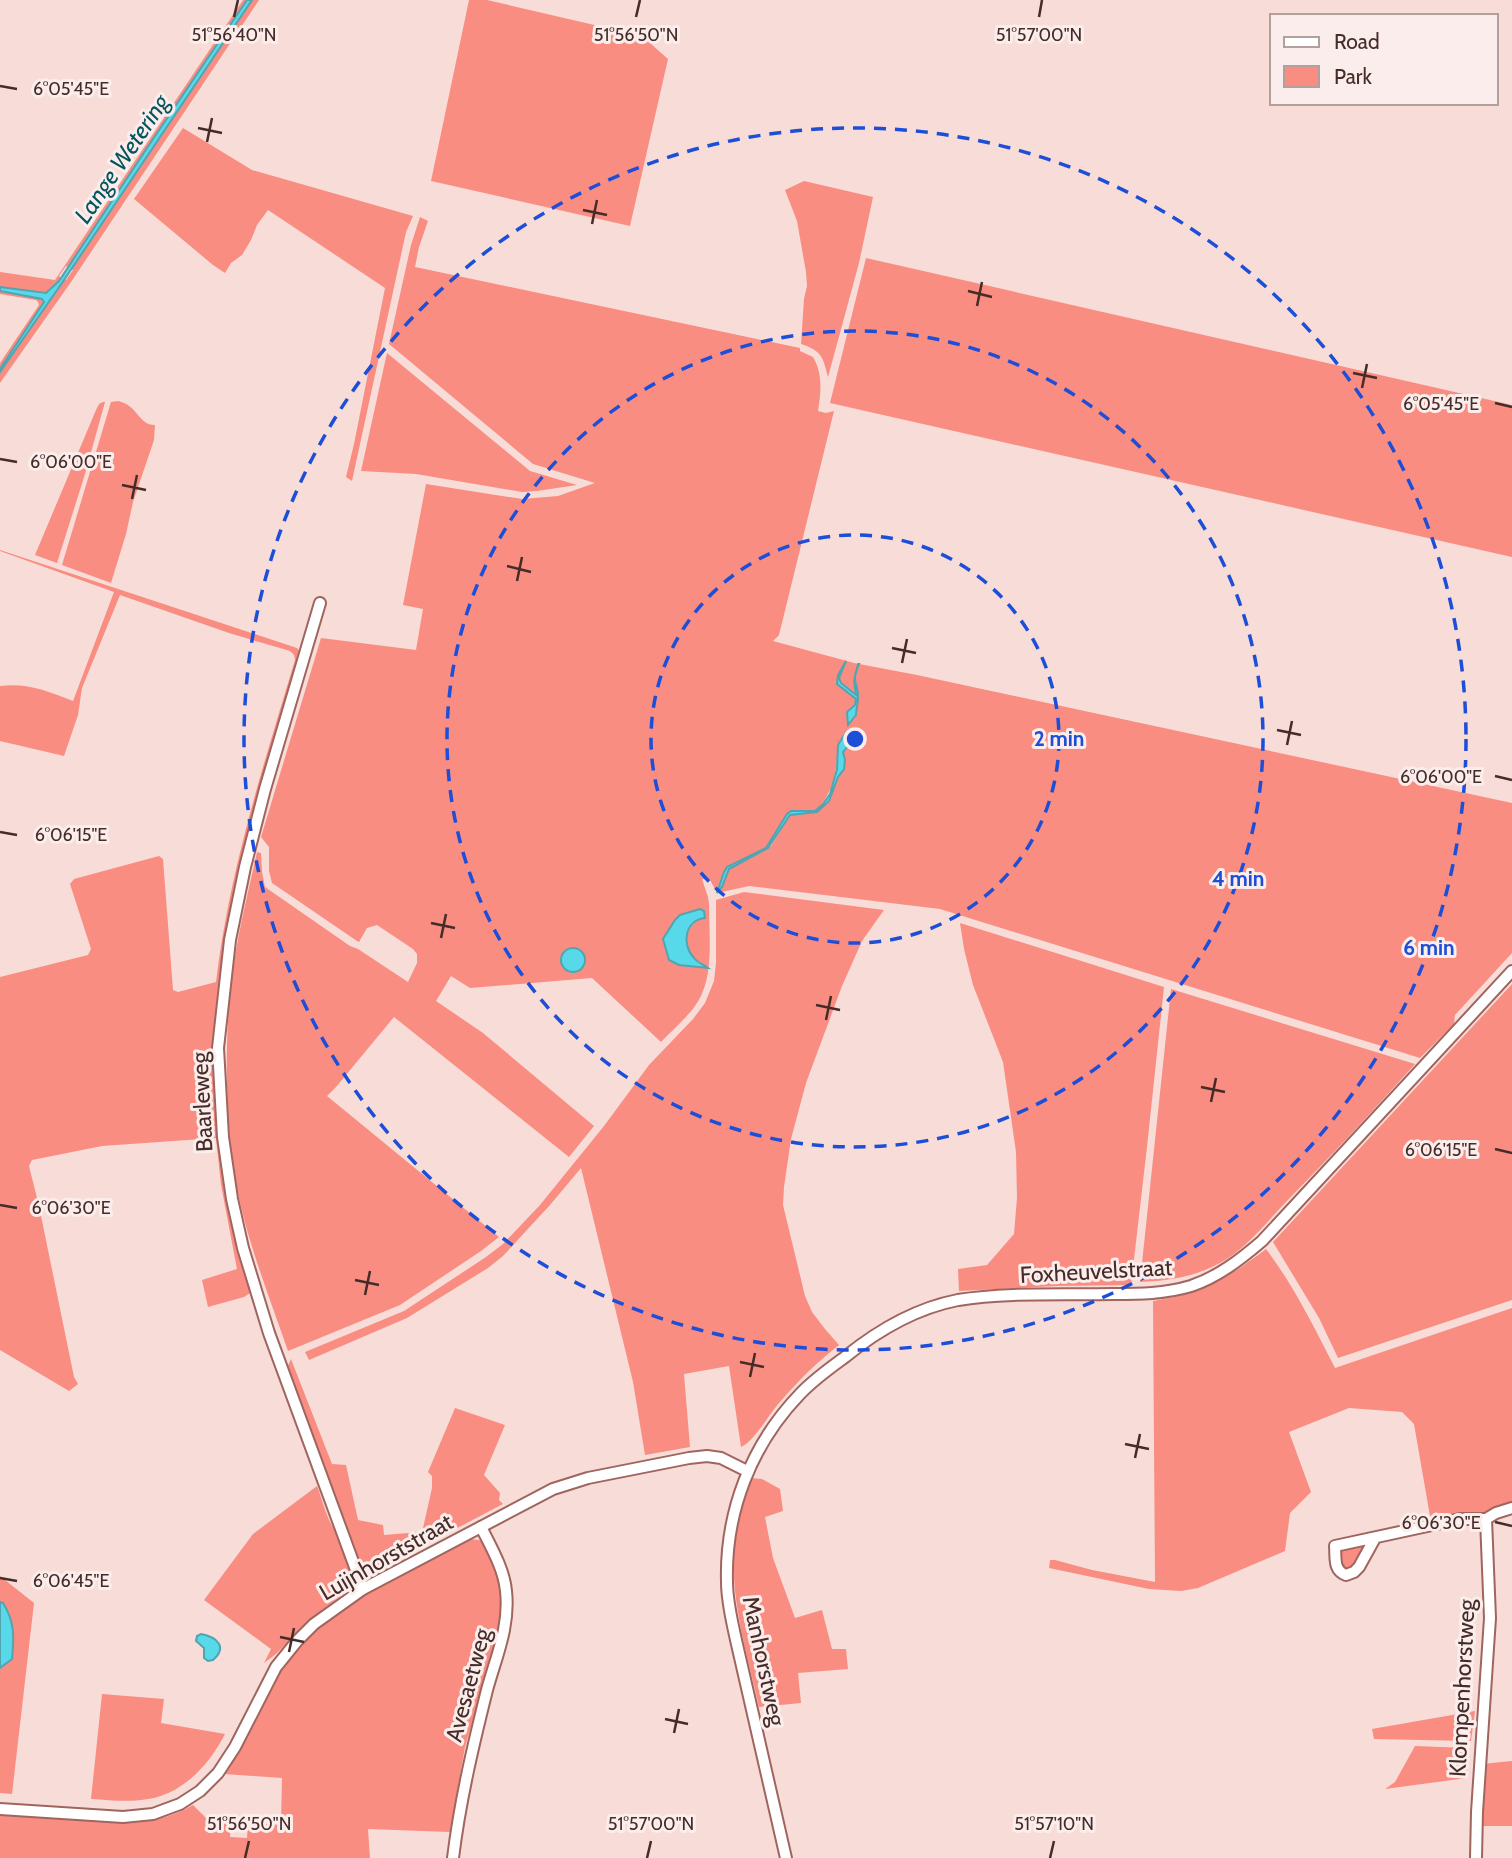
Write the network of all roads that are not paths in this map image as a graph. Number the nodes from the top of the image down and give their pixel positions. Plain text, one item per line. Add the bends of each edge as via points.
1 (320, 603) dead end
2 (1512, 971) edge
3 (747, 1471) junction
4 (1512, 1508) edge
5 (1486, 1519) junction
6 (481, 1527) junction
7 (1375, 1538) dead end
8 (363, 1589) junction
9 (0, 1809) edge
10 (453, 1858) edge
11 (786, 1858) edge
12 (1476, 1858) edge

1 - 8 street, Baarleweg via 245,867 230,940 218,1048 223,1137 243,1248 269,1333
2 - 3 street, Foxheuvelstraat via 1262,1241 1217,1275 1160,1293 996,1297 930,1308 863,1342 800,1394
3 - 6 street, Luijnhorststraat via 707,1456 588,1478 553,1489
3 - 11 street, Manhorstweg via 731,1526 727,1585
4 - 5 street
5 - 7 street via 1460,1519
5 - 12 street, Klompenhorstweg via 1490,1618
6 - 8 street, Luijnhorststraat
6 - 10 street, Avesaetweg via 506,1588 506,1626 465,1781
8 - 9 street, Luijnhorststraat via 314,1623 297,1641 276,1667 218,1773 180,1804 152,1814 122,1817

